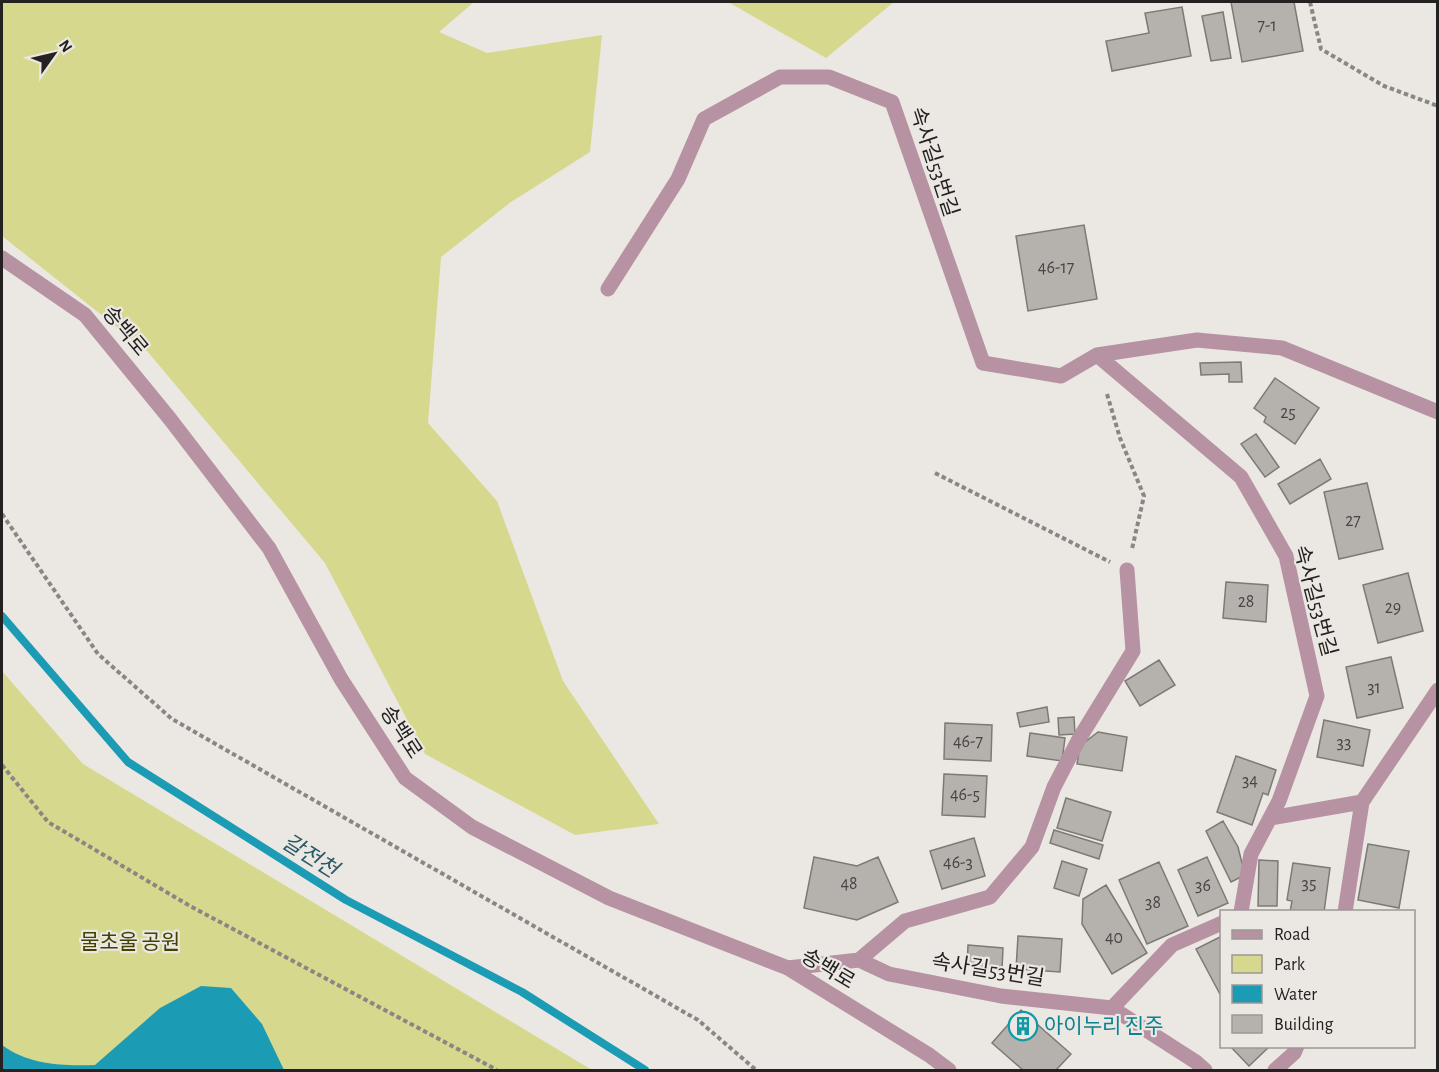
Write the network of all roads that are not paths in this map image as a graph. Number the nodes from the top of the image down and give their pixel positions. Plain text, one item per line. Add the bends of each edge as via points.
1 (2, 258) edge
2 (608, 289) dead end
3 (1097, 356) junction
4 (1437, 412) edge
5 (1127, 570) road end
6 (1437, 690) edge
7 (1362, 802) junction
8 (1270, 818) junction
9 (1241, 910) edge
10 (1345, 910) edge
11 (1220, 923) edge
12 (859, 960) junction
13 (788, 968) junction
14 (1112, 1008) junction
15 (1296, 1048) edge
16 (949, 1071) edge
17 (1205, 1071) edge
18 (1275, 1071) edge

1 - 13 street, 송백로 via 85,315 170,419 269,548 341,679 405,778 472,827 609,898
2 - 3 street, 속사길53번길 via 678,179 704,119 780,77 829,77 892,102 983,363 1061,376
3 - 4 street, 속사길53번길 via 1197,340 1282,348
3 - 8 street, 속사길53번길 via 1241,477 1286,556 1317,696
5 - 12 street via 1133,651 1054,787 1032,847 990,897 905,921
6 - 7 street
7 - 8 street
7 - 10 street
8 - 9 street, 속사길53번길 via 1251,854
11 - 14 street via 1172,945
12 - 13 street
12 - 14 street, 속사길53번길 via 889,974 1001,996
13 - 16 street, 송백로
14 - 17 street, 속사길53번길
15 - 18 street

